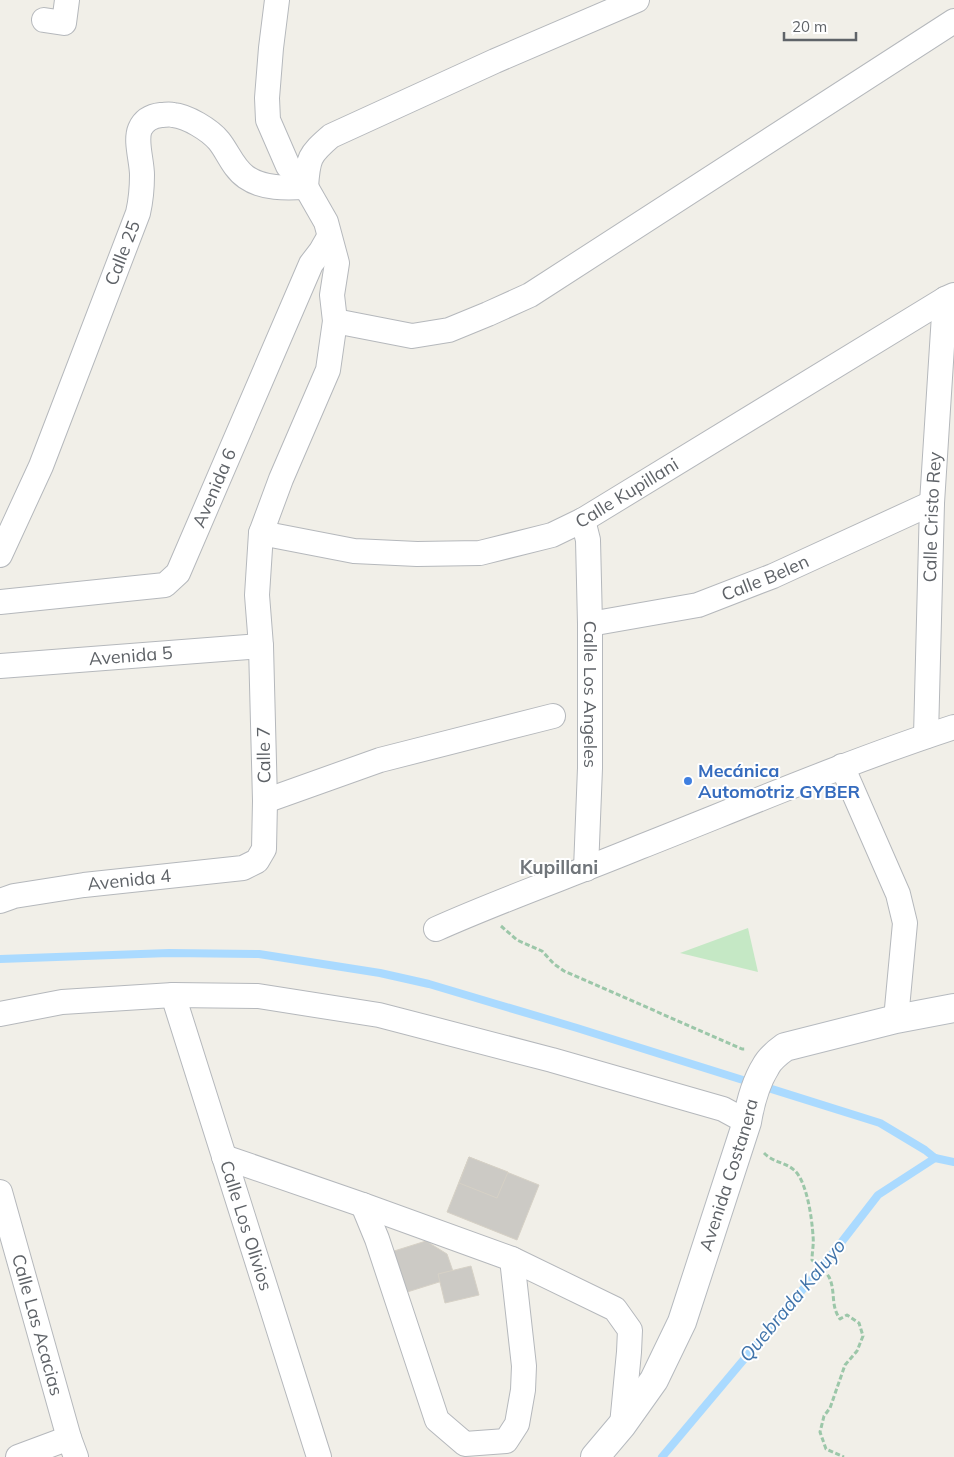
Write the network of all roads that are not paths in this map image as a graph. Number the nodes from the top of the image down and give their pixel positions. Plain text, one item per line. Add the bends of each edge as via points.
1 (67, 0) edge
2 (277, 0) edge
3 (637, 0) edge
4 (44, 20) dead end
5 (954, 21) edge
6 (306, 187) junction
7 (330, 237) junction
8 (950, 297) edge
9 (335, 321) junction
10 (932, 503) junction
11 (583, 520) junction
12 (260, 533) junction
13 (0, 555) edge
14 (0, 602) edge
15 (590, 624) junction
16 (261, 646) junction
17 (0, 666) edge
18 (553, 716) dead end
19 (954, 727) edge
20 (926, 736) junction
21 (842, 766) junction
22 (264, 801) junction
23 (257, 861) joint
24 (586, 869) junction
25 (0, 901) edge
26 (436, 929) dead end
27 (173, 995) junction
28 (954, 1008) edge
29 (0, 1014) edge
30 (896, 1019) junction
31 (747, 1119) junction
32 (224, 1157) junction
33 (0, 1192) edge
34 (363, 1205) junction
35 (7, 1239) edge
36 (512, 1259) junction
37 (622, 1426) junction
38 (72, 1447) edge
39 (18, 1457) edge
40 (319, 1457) edge
41 (595, 1457) edge

1 - 4 street via 64,23
2 - 6 street, Calle 7 via 267,98 268,120 288,166
3 - 6 street via 331,136 315,150 307,164
5 - 9 street via 530,294 449,330 412,336
6 - 7 street, Calle 7 via 326,222
6 - 13 street, Calle 25 via 275,187 245,177 218,140 190,120 173,114 146,120 138,142 142,193 138,213 41,466
7 - 9 street, Calle 7 via 337,263 332,295
7 - 14 street, Avenida 6 via 311,264 178,573 165,585
8 - 10 street, Calle Cristo Rey
8 - 11 street, Calle Kupillani
9 - 12 street, Calle 7 via 328,370
10 - 15 street, Calle Belen via 773,576 698,605
10 - 20 street, Calle Cristo Rey
11 - 12 street, Calle Kupillani via 552,535 480,553 354,551
11 - 15 street, Calle Los Angeles via 588,540
12 - 16 street, Calle 7 via 257,595
15 - 24 street, Calle Los Angeles
16 - 17 street, Avenida 5
16 - 22 street, Calle 7
18 - 22 street via 380,760
19 - 20 street
20 - 21 street
21 - 24 street
21 - 30 street via 898,894 905,923
22 - 23 street, Calle 7 via 264,849
23 - 25 street, Avenida 4 via 243,868 84,885
24 - 26 street
27 - 29 street via 62,1002
27 - 31 street via 258,996 379,1016 552,1060 723,1109
27 - 32 street, Calle Los Olivios
28 - 30 main road
30 - 31 main road, Avenida Costanera via 785,1046 769,1061
31 - 37 main road, Avenida Costanera via 682,1322 654,1380
32 - 34 street
32 - 40 street, Calle Los Olivios
33 - 35 street, Calle Las Acacias
34 - 36 street
34 - 36 street via 438,1420 465,1444 506,1441 516,1424 524,1366
35 - 38 street, Calle Las Acacias
36 - 37 street via 615,1309 630,1330
37 - 41 main road, Avenida Costanera
38 - 39 street

